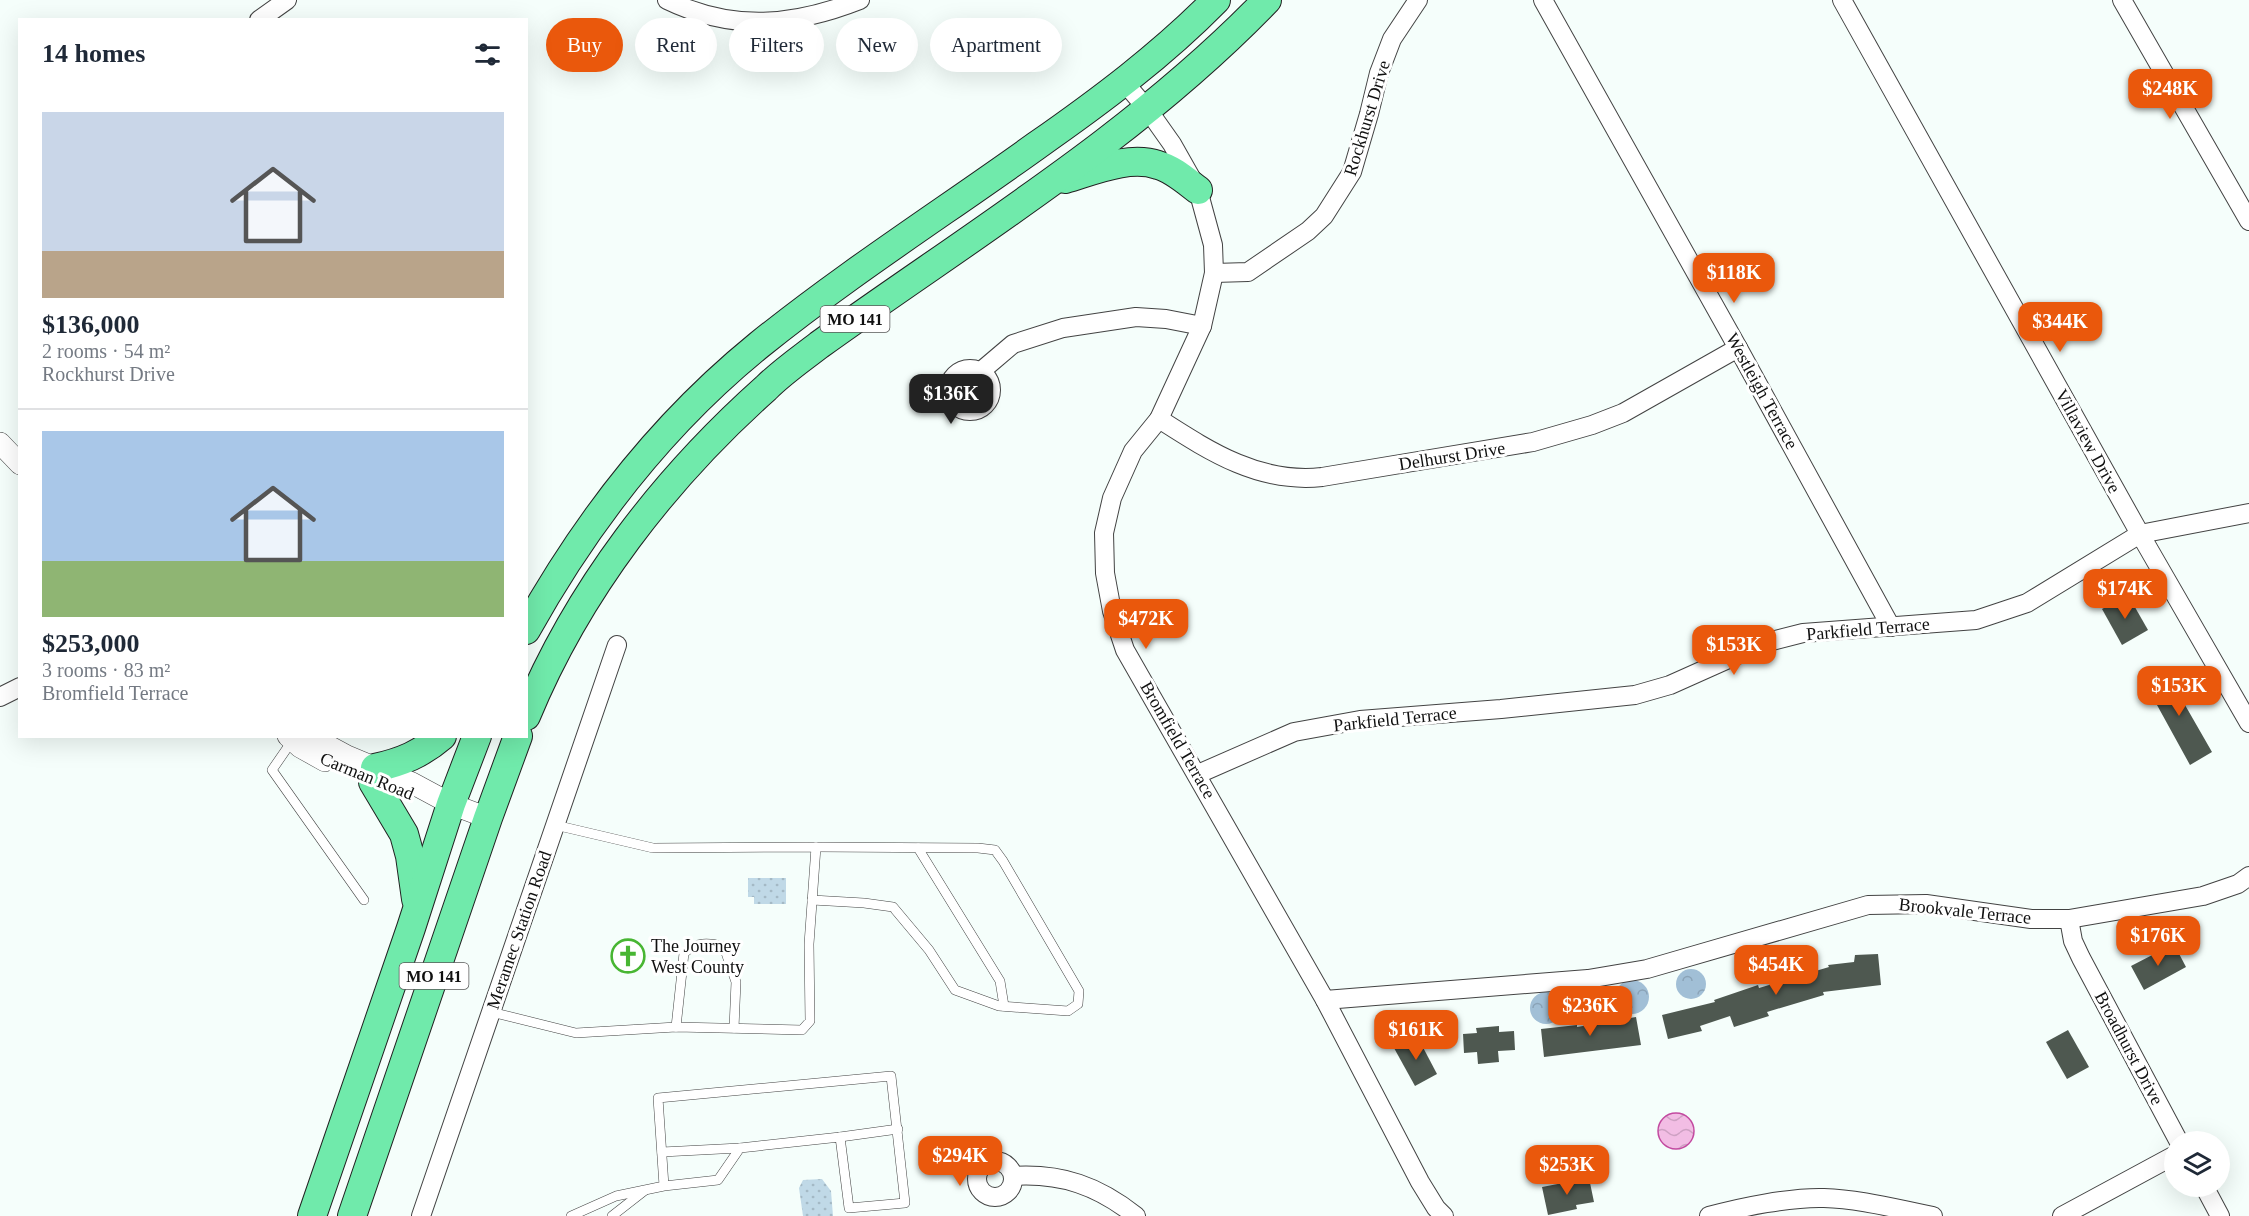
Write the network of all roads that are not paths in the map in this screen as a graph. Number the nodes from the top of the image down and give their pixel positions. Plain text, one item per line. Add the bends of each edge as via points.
1 (286, 0) edge
2 (667, 0) edge
3 (860, 0) edge
4 (1216, 0) edge
5 (1267, 0) edge
6 (1418, 0) edge
7 (1543, 0) edge
8 (1842, 0) edge
9 (2122, 0) edge
10 (262, 18) edge
11 (1124, 82) junction
12 (1148, 110) junction
13 (1046, 185) junction
14 (1198, 190) junction
15 (2249, 221) edge
16 (1214, 273) junction
17 (1202, 326) junction
18 (1738, 348) junction
19 (980, 372) dead end
20 (1159, 419) junction
21 (0, 443) edge
22 (18, 462) edge
23 (2249, 513) edge
24 (2140, 534) junction
25 (528, 627) edge
26 (1890, 627) junction
27 (617, 645) dead end
28 (18, 688) edge
29 (0, 697) edge
30 (528, 712) edge
31 (2249, 723) edge
32 (297, 738) edge
33 (440, 738) edge
34 (476, 738) edge
35 (517, 738) edge
36 (1198, 774) junction
37 (374, 775) junction
38 (451, 804) junction
39 (488, 819) junction
40 (555, 825) junction
41 (816, 847) junction
42 (918, 848) junction
43 (2249, 876) edge
44 (364, 900) dead end
45 (812, 900) junction
46 (417, 909) junction
47 (2070, 919) junction
48 (1325, 1000) junction
49 (1004, 1006) junction
50 (491, 1012) junction
51 (676, 1028) junction
52 (734, 1028) junction
53 (898, 1129) junction
54 (2173, 1131) edge
55 (840, 1137) junction
56 (740, 1148) junction
57 (662, 1152) junction
58 (2164, 1161) edge
59 (1013, 1176) dead end
60 (664, 1186) junction
61 (646, 1190) junction
62 (2210, 1197) edge
63 (312, 1216) edge
64 (352, 1216) edge
65 (421, 1216) edge
66 (571, 1216) edge
67 (612, 1216) edge
68 (1136, 1216) edge
69 (1444, 1216) edge
70 (1709, 1216) edge
71 (1933, 1216) edge
72 (2062, 1216) edge
73 (2220, 1216) edge

1 - 10 street
2 - 3 street via 717,18 753,22 827,13
4 - 11 highway, MO 141
5 - 12 highway, MO 141
6 - 16 street, Rockhurst Drive via 1392,39 1379,73 1353,172 1324,216 1248,272
7 - 18 street, Westleigh Terrace
8 - 24 street, Villaview Drive
9 - 15 street
11 - 12 street, Bromfield Terrace
11 - 25 highway, MO 141 via 809,306 709,389 621,485 582,537
12 - 13 highway, MO 141
12 - 14 street, Bromfield Terrace
13 - 14 highway via 1108,167 1148,162 1176,173
13 - 30 highway, MO 141 via 819,345 719,431 666,489 595,585 562,641
14 - 16 street, Bromfield Terrace via 1208,219
16 - 17 street, Bromfield Terrace
17 - 19 street via 1136,317 1063,328 1013,344
17 - 20 street, Bromfield Terrace
18 - 20 street, Delhurst Drive via 1623,413 1592,425 1522,444 1305,479 1248,469
18 - 26 street, Westleigh Terrace
20 - 36 street, Bromfield Terrace via 1132,451 1112,498 1104,533 1104,573 1125,650
21 - 22 street
23 - 24 street, Parkfield Terrace
24 - 26 street, Parkfield Terrace via 2027,603 1976,620
24 - 31 street, Villaview Drive
26 - 36 street, Parkfield Terrace via 1803,633 1764,643 1670,685 1635,695 1360,720 1294,732
27 - 40 street, Meramec Station Road
28 - 29 street
32 - 37 street, Carman Road via 300,747 341,770
32 - 44 lane via 272,770
33 - 37 highway via 425,751
34 - 38 highway, MO 141
35 - 39 highway, MO 141
36 - 48 street, Bromfield Terrace
37 - 38 street, Carman Road via 407,795
37 - 46 highway via 404,834
38 - 39 street, Carman Road
38 - 46 highway, MO 141
39 - 64 highway, MO 141
40 - 41 lane via 653,848
40 - 50 street, Meramec Station Road
41 - 42 lane
41 - 45 lane
42 - 49 lane via 1000,981
42 - 49 lane via 994,850 1079,991 1078,1004 1068,1011
43 - 47 street, Brookvale Terrace via 2203,896
45 - 49 lane via 893,907 929,950 955,990
45 - 52 lane via 810,1021 802,1030
46 - 63 highway, MO 141
47 - 48 street, Brookvale Terrace via 2031,919 1926,904 1868,905 1647,969 1588,979
47 - 54 street, Broadhurst Drive via 2081,958
48 - 69 street, Bromfield Terrace via 1420,1182
50 - 51 lane via 576,1033
50 - 65 street, Meramec Station Road
51 - 52 lane
51 - 52 lane via 684,953 693,945 710,943 724,947 736,982
53 - 55 lane
53 - 55 lane via 905,1203 849,1208
53 - 57 lane via 891,1076 658,1098
55 - 56 lane
56 - 57 lane
56 - 60 lane via 718,1180
57 - 60 lane
58 - 72 street
59 - 68 street via 1051,1176 1074,1181 1118,1202
60 - 61 lane
61 - 66 lane via 616,1196
61 - 67 lane
62 - 73 street
70 - 71 street via 1822,1198

